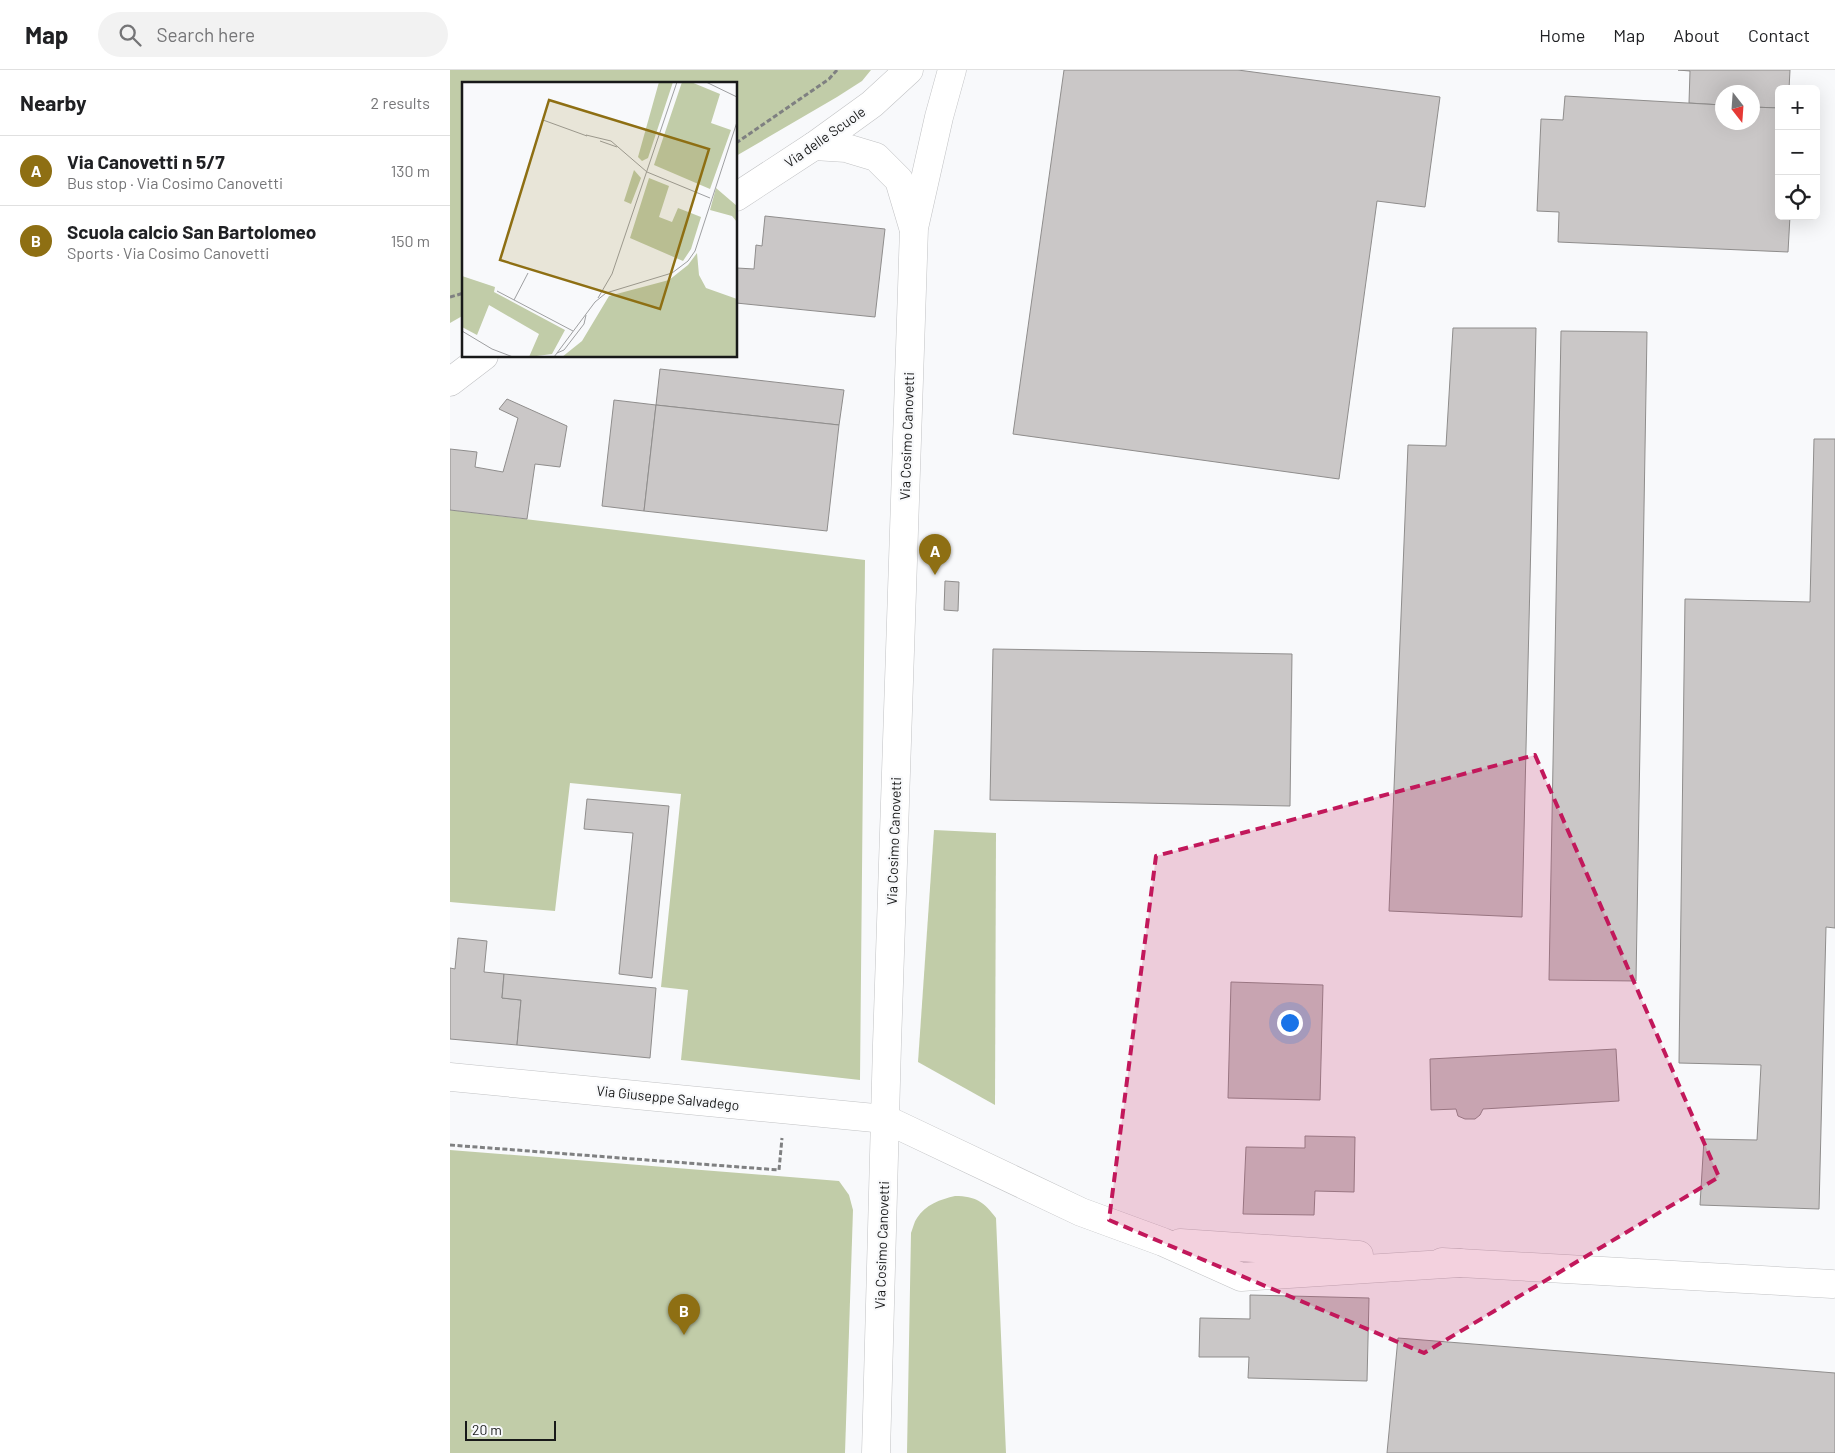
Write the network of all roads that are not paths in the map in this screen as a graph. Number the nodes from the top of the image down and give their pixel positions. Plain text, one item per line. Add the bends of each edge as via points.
1 (909, 70) edge
2 (952, 70) edge
3 (814, 146) junction
4 (738, 196) edge
5 (914, 228) junction
6 (481, 358) edge
7 (450, 382) edge
8 (450, 1077) edge
9 (885, 1119) junction
10 (1832, 1284) dead end
11 (876, 1453) edge

1 - 3 street, Via delle Scuole via 872,104
2 - 5 street, Via Cosimo Canovetti
3 - 4 street, Via delle Scuole
3 - 5 street, Via Cosimo Canovetti via 846,148 876,156 899,180
5 - 9 street, Via Cosimo Canovetti
6 - 7 street
8 - 9 street, Via Giuseppe Salvadego via 760,1115
9 - 10 street, Via Giuseppe Salvadego via 1081,1212 1164,1242 1241,1277 1460,1263
9 - 11 street, Via Cosimo Canovetti

